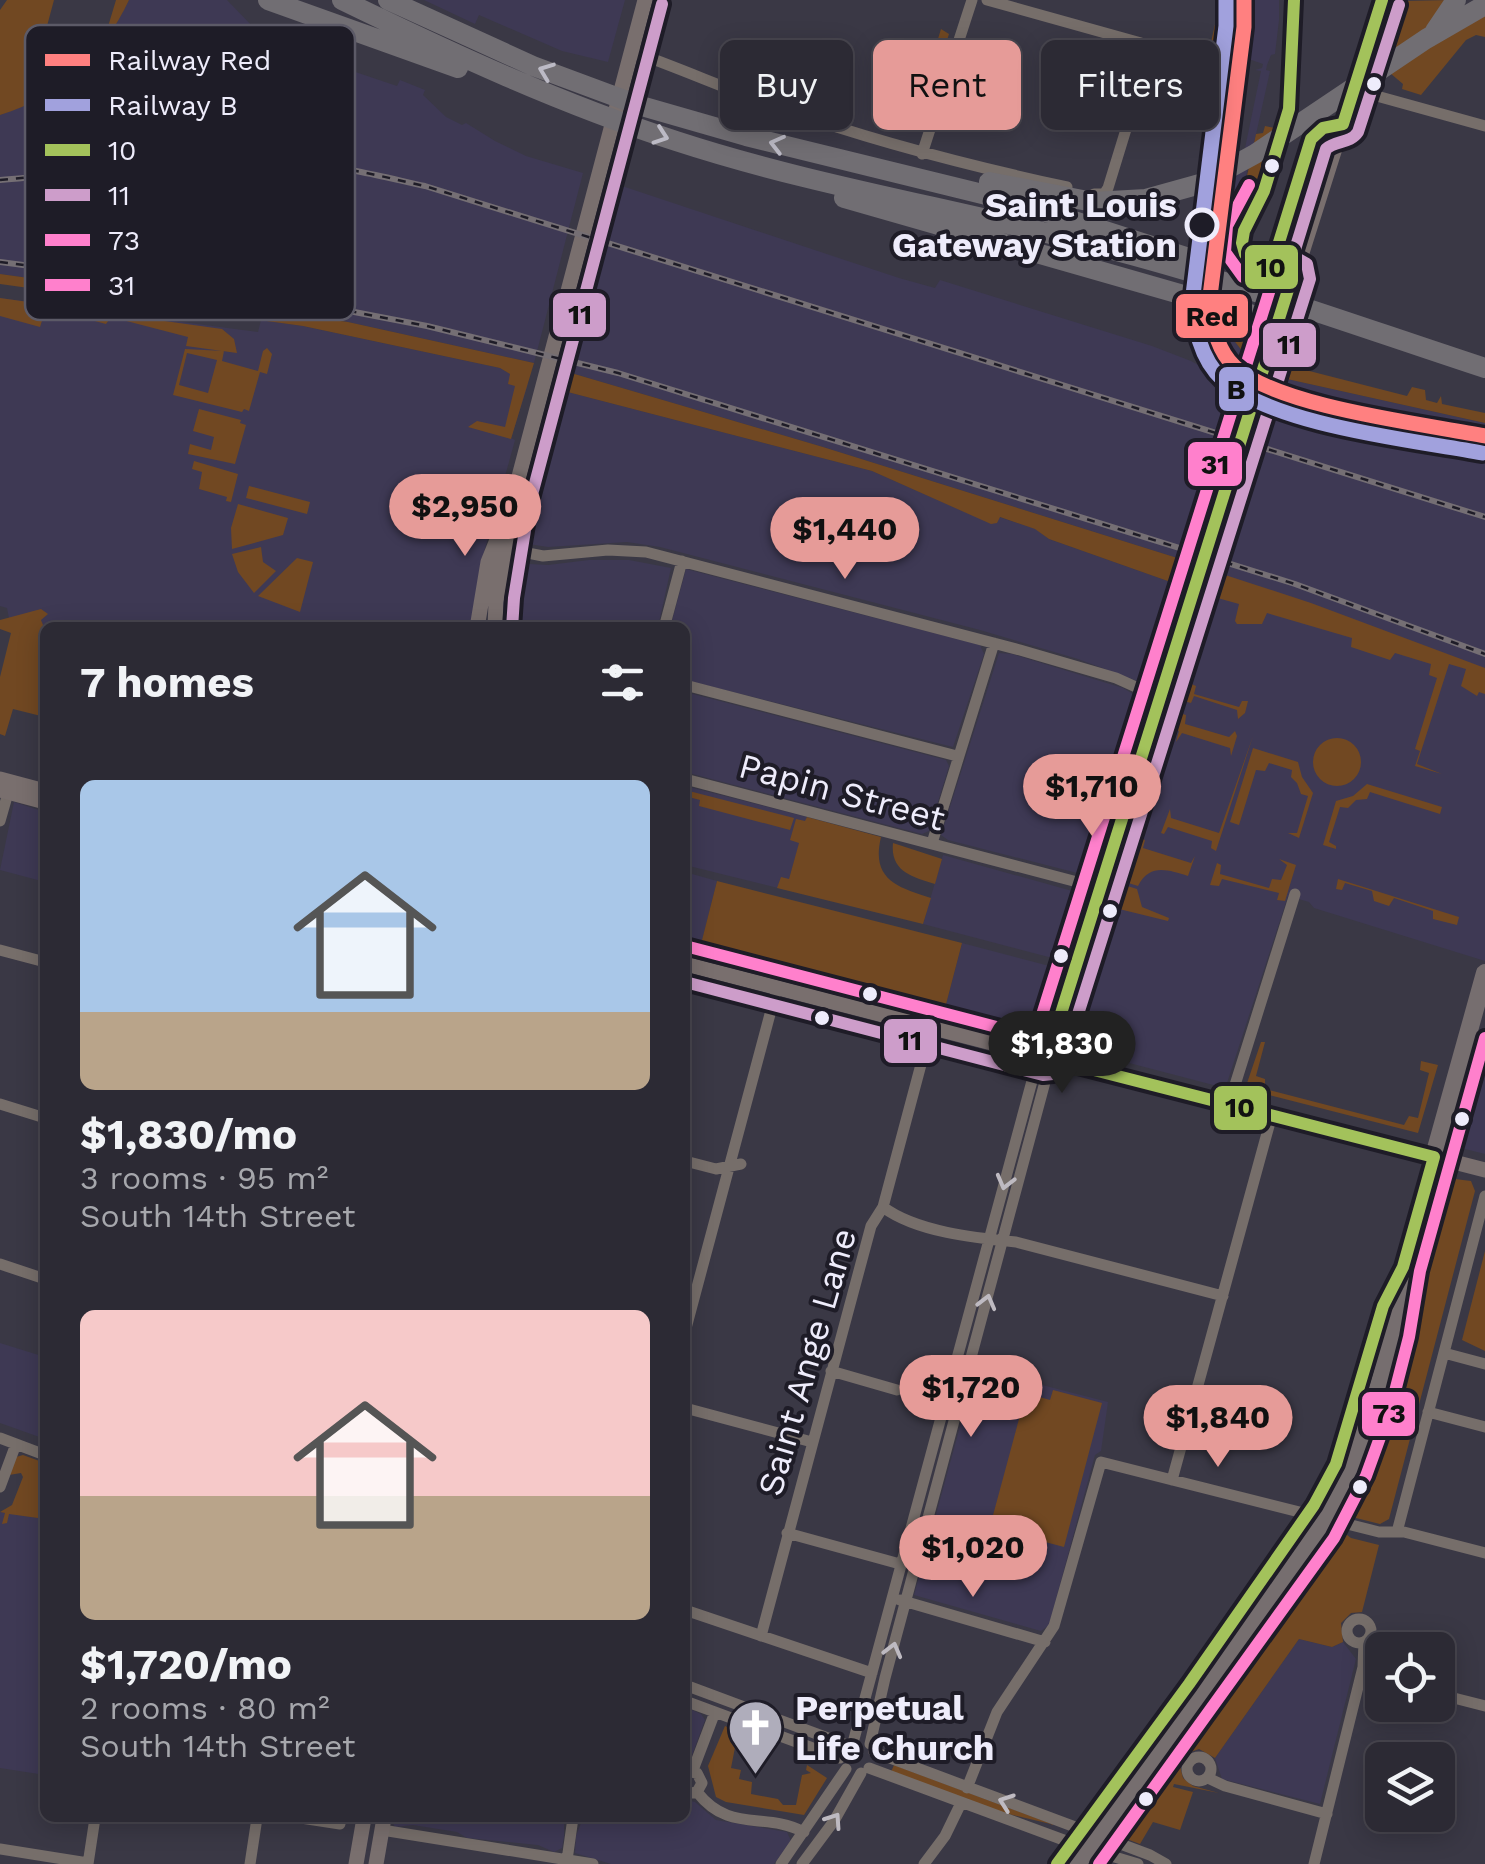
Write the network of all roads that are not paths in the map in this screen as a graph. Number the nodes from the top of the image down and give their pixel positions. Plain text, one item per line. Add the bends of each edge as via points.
1 (268, 0) edge
2 (342, 0) edge
3 (388, 0) edge
4 (646, 0) edge
5 (972, 0) edge
6 (987, 0) edge
7 (1382, 0) edge
8 (1456, 0) edge
9 (1485, 4) edge
10 (337, 25) edge
11 (355, 31) edge
12 (1426, 40) junction
13 (630, 51) junction
14 (537, 90) junction
15 (1355, 90) junction
16 (1485, 126) edge
17 (922, 154) junction
18 (872, 166) junction
19 (774, 169) junction
20 (1279, 317) junction
21 (1485, 368) edge
22 (500, 548) junction
23 (682, 561) junction
24 (477, 622) edge
25 (496, 622) edge
26 (666, 622) edge
27 (994, 643) junction
28 (690, 686) edge
29 (1178, 706) dead end
30 (957, 756) junction
31 (690, 780) edge
32 (5, 786) edge
33 (40, 790) edge
34 (40, 800) edge
35 (0, 821) edge
36 (932, 844) junction
37 (1100, 888) junction
38 (1295, 894) dead end
39 (0, 950) edge
40 (40, 961) edge
41 (690, 965) edge
42 (1485, 973) edge
43 (777, 988) junction
44 (931, 1028) junction
45 (1047, 1058) junction
46 (0, 1104) edge
47 (1230, 1104) junction
48 (1272, 1115) junction
49 (40, 1116) edge
50 (1434, 1156) junction
51 (690, 1162) edge
52 (736, 1165) junction
53 (1485, 1170) edge
54 (1485, 1196) edge
55 (883, 1207) junction
56 (990, 1240) junction
57 (1004, 1241) junction
58 (0, 1264) edge
59 (40, 1276) edge
60 (1223, 1296) junction
61 (690, 1316) edge
62 (1444, 1353) junction
63 (1485, 1364) edge
64 (831, 1372) junction
65 (897, 1390) dead end
66 (690, 1409) edge
67 (1428, 1412) junction
68 (1485, 1427) edge
69 (0, 1438) edge
70 (812, 1442) junction
71 (16, 1444) junction
72 (40, 1453) edge
73 (1172, 1480) junction
74 (0, 1487) edge
75 (1317, 1516) junction
76 (1397, 1532) junction
77 (787, 1533) junction
78 (1485, 1553) edge
79 (900, 1564) junction
80 (891, 1598) junction
81 (906, 1602) junction
82 (690, 1612) edge
83 (761, 1636) junction
84 (1045, 1642) junction
85 (1364, 1642) dead end
86 (872, 1674) junction
87 (1361, 1675) junction
88 (1365, 1676) edge
89 (690, 1687) edge
90 (1455, 1698) edge
91 (690, 1703) edge
92 (1485, 1706) edge
93 (715, 1712) junction
94 (849, 1741) junction
95 (872, 1748) junction
96 (843, 1764) junction
97 (690, 1769) edge
98 (865, 1770) junction
99 (690, 1772) edge
100 (1208, 1778) dead end
101 (968, 1788) junction
102 (691, 1794) edge
103 (961, 1802) junction
104 (1327, 1814) junction
105 (94, 1822) edge
106 (256, 1822) edge
107 (327, 1822) edge
108 (363, 1822) edge
109 (572, 1822) edge
110 (340, 1824) dead end
111 (383, 1824) edge
112 (804, 1832) junction
113 (1083, 1845) edge
114 (0, 1849) edge
115 (566, 1860) junction
116 (88, 1864) edge
117 (250, 1864) edge
118 (356, 1864) edge
119 (376, 1864) edge
120 (593, 1864) edge
121 (782, 1864) edge
122 (802, 1864) edge
123 (924, 1864) edge
124 (1057, 1864) edge
125 (1138, 1864) edge
126 (1166, 1864) edge
127 (1314, 1864) edge

1 - 10 highway
2 - 14 highway
18 -> 3 highway via 638,105
4 - 13 main road
5 - 17 street
6 - 17 street via 1142,43 1148,51 1108,188 1100,195
7 - 15 main road
8 - 12 highway
9 - 12 highway
11 - 14 highway
12 - 18 highway via 1225,172 1166,196 1078,200 931,170
13 - 17 street
13 - 22 main road
14 -> 19 highway
15 - 16 street
15 - 20 main road
18 - 21 highway via 1132,238
19 - 20 highway via 818,191
19 - 21 highway via 1138,256
20 - 37 main road
22 - 23 street via 543,556 632,550
22 - 24 main road
22 - 25 main road
23 - 26 street
23 - 27 street
27 - 29 street via 1116,678
27 - 30 street
28 - 30 street
30 - 36 street
31 - 36 street, Papin Street
32 - 33 main road
32 - 34 main road
32 - 35 street
36 - 37 street, Papin Street
37 - 45 main road
38 - 47 street
39 - 40 street
41 - 43 main road
42 - 50 main road
43 - 44 main road
43 - 52 street
44 - 45 main road
44 - 55 street, Saint Ange Lane
45 - 47 main road
45 -> 56 street via 1032,1082
45 - 57 street
46 - 49 street
47 - 48 main road
48 - 50 main road
48 - 60 street
50 - 53 main road
50 - 75 main road via 1362,1440 1346,1482
51 - 52 street via 716,1169
52 - 61 street
54 - 62 street
55 - 56 street
55 - 64 street, Saint Ange Lane via 871,1226
56 - 57 street
56 - 79 street
57 - 60 street
81 -> 57 street
58 - 59 street
60 - 73 street
62 - 63 street
62 - 67 street
64 - 65 street
64 - 70 street, Saint Ange Lane
66 - 70 street
67 - 68 street
67 - 76 street
69 - 71 street
70 - 77 street, Saint Ange Lane
71 - 72 street
71 - 74 street
73 - 75 street
73 - 84 street via 1101,1462 1062,1605
75 - 76 street
75 - 113 main road
76 - 78 street
77 - 79 street
77 - 83 street, Saint Ange Lane
79 - 80 street
80 - 81 street
80 - 86 street
81 - 84 street
95 -> 81 street
82 - 83 street
83 - 86 street
84 - 101 street via 997,1712
85 - 87 street
86 - 94 street
87 - 88 street
87 - 104 street
89 - 94 street
90 - 92 street
91 - 93 street
93 - 96 street
93 - 97 street
94 - 95 street
94 - 96 street
95 - 98 street
95 - 101 street
96 - 98 street
96 - 112 street
98 - 103 street
122 -> 98 street
99 - 102 street via 702,1779
100 - 104 street
113 -> 101 street
102 - 112 street via 722,1815
103 - 113 street
103 - 123 street
104 - 127 street
105 - 116 street
106 - 117 street
107 - 110 street
108 - 118 main road
109 - 115 street
111 - 115 street
111 - 119 main road
112 - 121 street
113 - 124 main road
113 - 125 street
113 - 126 street
114 - 116 street
115 - 120 street

